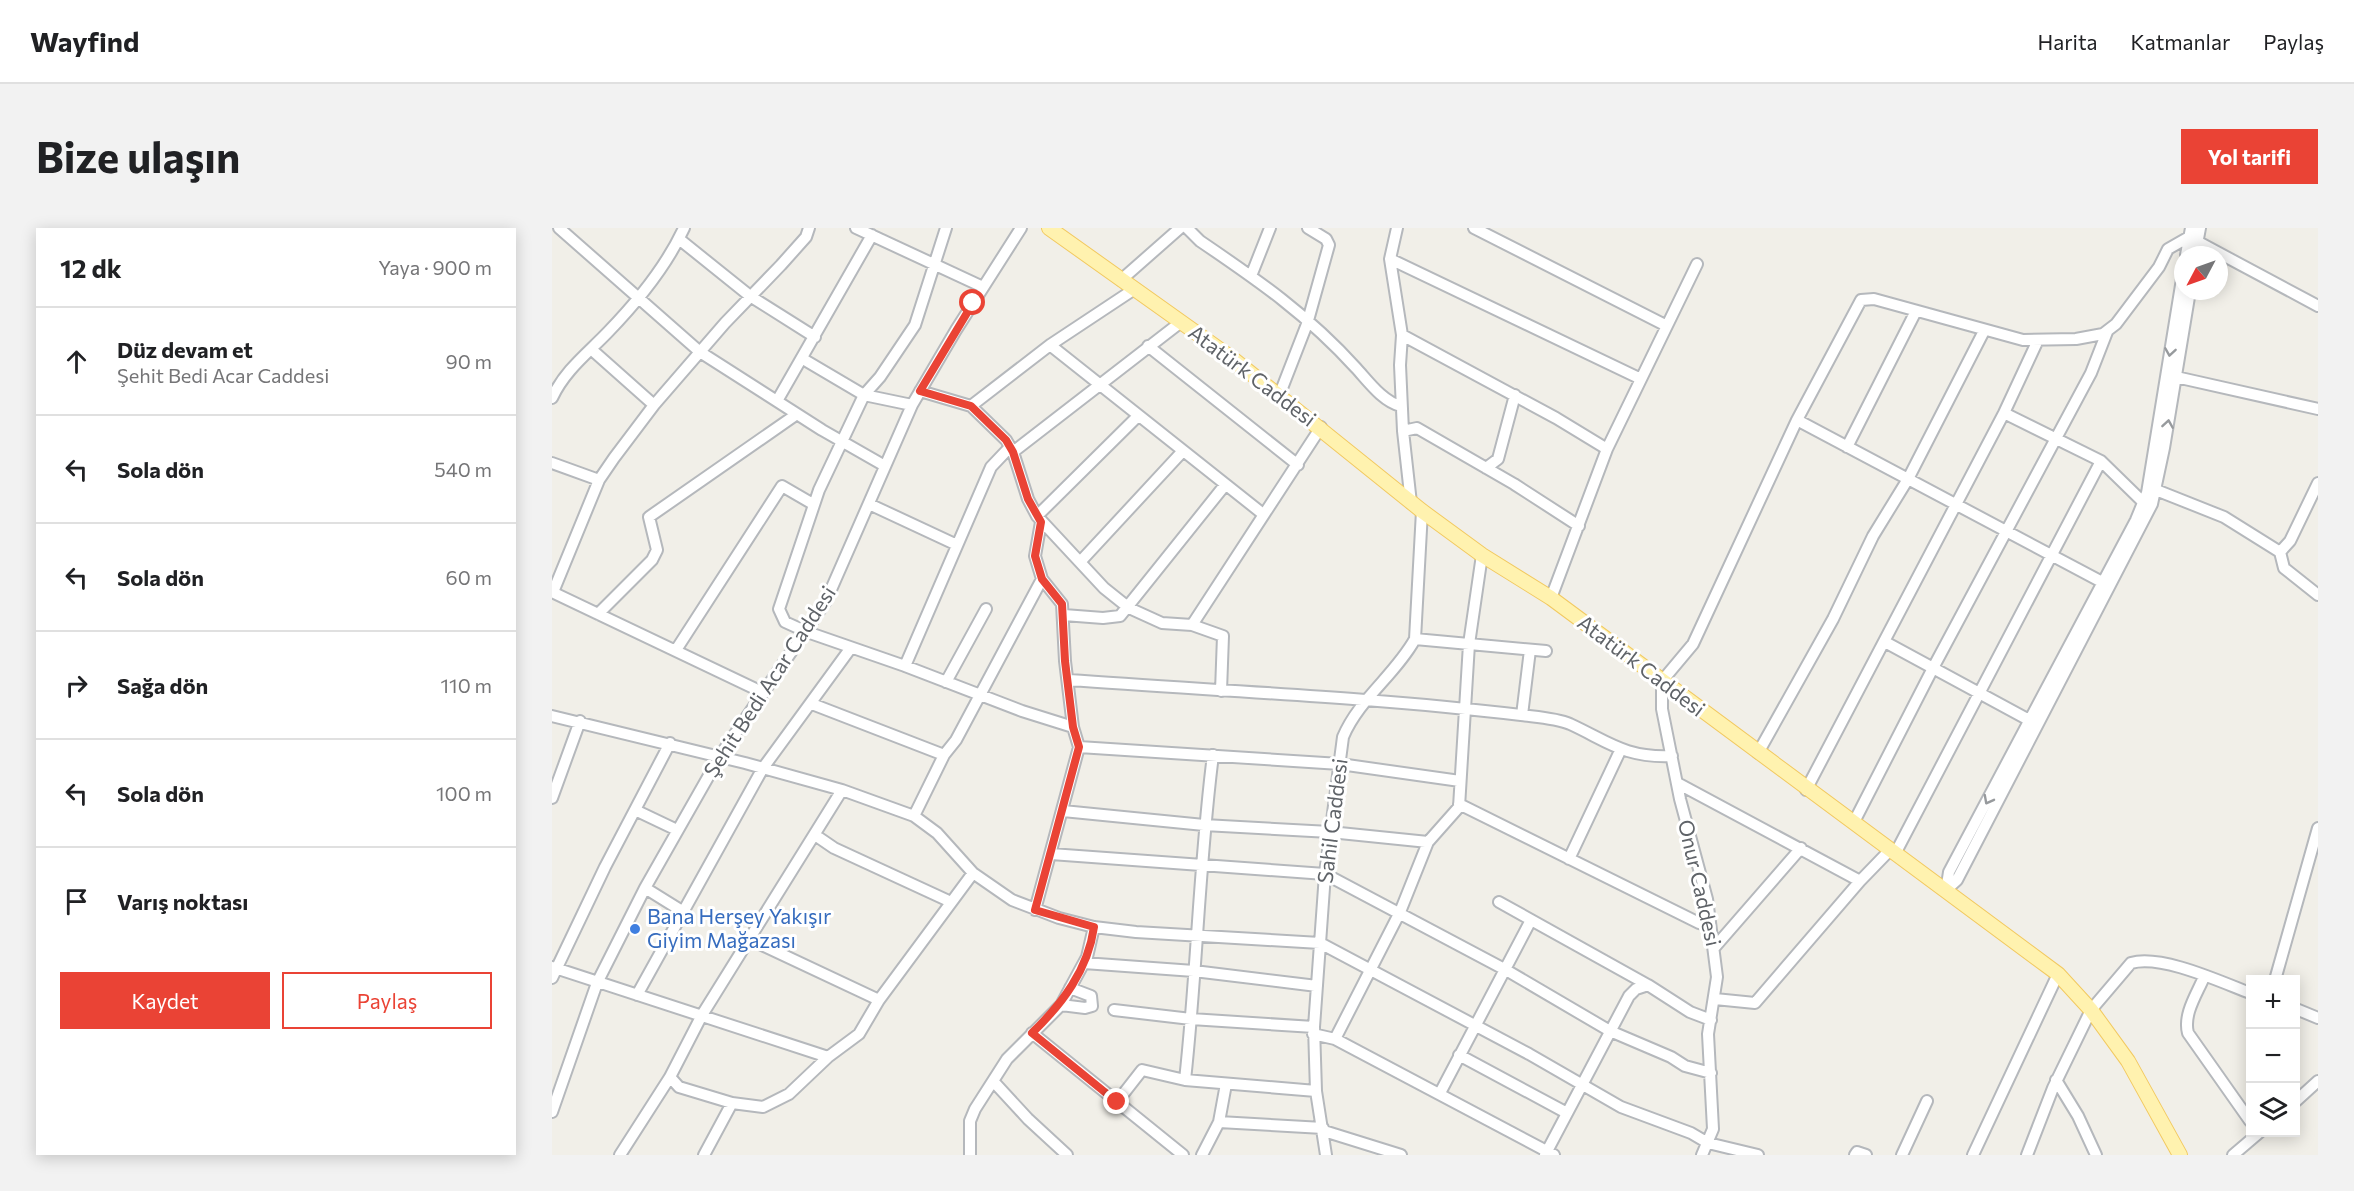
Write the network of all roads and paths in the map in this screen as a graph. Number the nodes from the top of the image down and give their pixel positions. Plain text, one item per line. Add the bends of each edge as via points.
1 (559, 228) edge
2 (809, 228) edge
3 (856, 228) edge
4 (946, 228) edge
5 (1021, 228) edge
6 (1049, 228) edge
7 (1180, 228) edge
8 (1187, 228) edge
9 (1270, 228) edge
10 (1308, 228) edge
11 (1333, 228) edge
12 (1397, 228) edge
13 (1474, 228) edge
14 (2200, 228) edge
15 (682, 233) edge
16 (872, 235) junction
17 (2192, 236) edge
18 (1326, 239) junction
19 (1390, 259) junction
20 (1697, 264) dead end
21 (934, 265) junction
22 (1251, 276) junction
23 (1121, 280) junction
24 (983, 287) junction
25 (1133, 290) junction
26 (750, 296) junction
27 (638, 298) junction
28 (2179, 300) edge
29 (2189, 300) edge
30 (2318, 306) edge
31 (1916, 311) junction
32 (1308, 318) junction
33 (1181, 322) junction
34 (1665, 326) junction
35 (1984, 331) junction
36 (2107, 332) junction
37 (1402, 335) junction
38 (815, 338) junction
39 (2038, 340) junction
40 (1050, 345) junction
41 (1148, 346) junction
42 (591, 349) junction
43 (700, 352) junction
44 (803, 359) junction
45 (2176, 377) junction
46 (1641, 379) junction
47 (1097, 384) junction
48 (920, 391) junction
49 (864, 395) junction
50 (1515, 395) junction
51 (1279, 396) junction
52 (552, 398) edge
53 (777, 401) junction
54 (654, 405) junction
55 (912, 405) junction
56 (971, 406) junction
57 (1401, 406) junction
58 (2318, 409) edge
59 (2004, 413) junction
60 (796, 414) junction
61 (1137, 417) junction
62 (1797, 420) junction
63 (1321, 428) junction
64 (1403, 431) junction
65 (2056, 437) junction
66 (841, 441) junction
67 (1847, 447) junction
68 (1607, 449) junction
69 (1012, 450) junction
70 (1182, 452) junction
71 (2101, 461) junction
72 (552, 463) edge
73 (1298, 465) junction
74 (885, 466) junction
75 (1486, 468) junction
76 (1908, 479) junction
77 (599, 480) junction
78 (2318, 483) edge
79 (1225, 485) junction
80 (2156, 490) junction
81 (2143, 502) junction
82 (1956, 503) junction
83 (813, 504) junction
84 (869, 504) junction
85 (1417, 507) junction
86 (1263, 514) junction
87 (1039, 519) junction
88 (1579, 526) junction
89 (2008, 530) junction
90 (957, 545) junction
91 (2280, 552) junction
92 (2052, 554) junction
93 (1482, 555) junction
94 (1080, 562) junction
95 (1042, 579) junction
96 (2102, 582) junction
97 (553, 592) edge
98 (2318, 595) edge
99 (1551, 598) junction
100 (1129, 608) junction
101 (986, 609) dead end
102 (598, 614) junction
103 (1064, 615) junction
104 (1192, 625) junction
105 (807, 633) junction
106 (1415, 639) junction
107 (1885, 642) junction
108 (1469, 644) junction
109 (676, 650) junction
110 (850, 650) junction
111 (1530, 650) junction
112 (1546, 651) dead end
113 (905, 666) junction
114 (1933, 668) junction
115 (1069, 680) junction
116 (1662, 681) junction
117 (946, 682) junction
118 (1221, 691) junction
119 (764, 693) junction
120 (1981, 693) junction
121 (979, 695) junction
122 (1364, 701) junction
123 (812, 704) junction
124 (1464, 711) junction
125 (552, 716) edge
126 (1522, 716) junction
127 (2029, 720) junction
128 (580, 722) junction
129 (1073, 727) junction
130 (670, 743) junction
131 (1079, 747) junction
132 (1620, 750) junction
133 (1758, 753) junction
134 (944, 755) junction
135 (1213, 755) junction
136 (720, 756) junction
137 (1672, 756) junction
138 (1340, 764) junction
139 (763, 768) junction
140 (1460, 781) junction
141 (1679, 784) junction
142 (842, 790) junction
143 (1806, 790) junction
144 (552, 798) edge
145 (1459, 804) junction
146 (634, 810) junction
147 (1063, 811) junction
148 (914, 816) junction
149 (1854, 822) junction
150 (1204, 825) junction
151 (2318, 828) edge
152 (677, 830) junction
153 (1330, 831) junction
154 (814, 835) junction
155 (1428, 842) junction
156 (1801, 848) junction
157 (1894, 851) junction
158 (1051, 854) junction
159 (1569, 859) junction
160 (1202, 865) junction
161 (973, 873) junction
162 (1325, 874) junction
163 (1860, 881) junction
164 (645, 888) junction
165 (1946, 891) junction
166 (951, 902) junction
167 (1499, 902) dead end
168 (1035, 910) junction
169 (682, 911) junction
170 (1400, 912) junction
171 (1531, 920) junction
172 (1710, 926) junction
173 (1094, 927) junction
174 (1198, 936) junction
175 (749, 939) junction
176 (1320, 943) junction
177 (1714, 948) junction
178 (1084, 963) junction
179 (1506, 970) junction
180 (553, 971) edge
181 (1194, 971) junction
182 (1370, 971) junction
183 (2058, 974) junction
184 (2276, 975) edge
185 (2205, 977) junction
186 (597, 983) junction
187 (1648, 985) junction
188 (1317, 986) junction
189 (1070, 988) junction
190 (2246, 992) edge
191 (637, 995) junction
192 (1715, 999) junction
193 (879, 1000) junction
194 (1061, 1005) junction
195 (1114, 1010) dead end
196 (2091, 1010) junction
197 (2300, 1011) edge
198 (702, 1015) junction
199 (2318, 1018) edge
200 (1191, 1020) junction
201 (1711, 1020) junction
202 (1474, 1026) junction
203 (1313, 1030) junction
204 (1610, 1030) junction
205 (1032, 1033) junction
206 (1335, 1039) junction
207 (1460, 1055) junction
208 (828, 1057) junction
209 (1711, 1073) junction
210 (670, 1077) junction
211 (1185, 1080) junction
212 (2056, 1080) junction
213 (993, 1081) junction
214 (2318, 1081) edge
215 (1226, 1084) junction
216 (1582, 1084) junction
217 (1316, 1091) junction
218 (1440, 1094) junction
219 (2300, 1097) edge
220 (1927, 1101) dead end
221 (1117, 1102) junction
222 (732, 1103) junction
223 (552, 1112) edge
224 (1567, 1113) junction
225 (2246, 1115) edge
226 (1219, 1122) junction
227 (1324, 1129) junction
228 (2254, 1137) edge
229 (1708, 1143) junction
230 (2030, 1153) edge
231 (1548, 1154) edge
232 (620, 1155) edge
233 (704, 1155) edge
234 (970, 1155) edge
235 (1067, 1155) edge
236 (1183, 1155) edge
237 (1202, 1155) edge
238 (1326, 1155) edge
239 (1401, 1155) edge
240 (1702, 1155) edge
241 (1758, 1155) edge
242 (1855, 1155) edge
243 (1866, 1155) edge
244 (1902, 1155) edge
245 (1973, 1155) edge
246 (2096, 1155) edge
247 (2180, 1155) edge
248 (2233, 1155) edge

1 - 27 street
2 - 26 street via 806,237
3 - 16 street
4 - 21 street
5 - 24 street, Şehit Bedi Acar Caddesi
6 - 23 main road, Atatürk Caddesi
7 - 23 street
8 - 22 street via 1200,242
9 - 22 street
10 - 18 street
11 - 18 street
12 - 19 street
13 - 34 street
14 - 17 street
15 - 26 street
15 - 27 street
16 - 21 street
16 - 38 street
17 - 30 street
17 - 36 street via 2168,249 2159,267
18 - 32 street via 1329,245
19 - 37 street
19 - 46 street
20 - 34 street
21 - 24 street
21 - 49 street via 915,325
22 - 32 street
23 - 25 main road, Atatürk Caddesi
24 - 48 street, Şehit Bedi Acar Caddesi
25 - 33 main road, Atatürk Caddesi
25 - 40 street
26 - 38 street
26 - 43 street
27 - 42 street
27 - 43 street
28 -> 81 street
29 - 45 street
31 - 35 street
31 - 62 street via 1874,299 1860,300
31 - 67 street
32 - 51 street
32 - 57 street via 1369,382
33 - 41 street
33 - 51 main road, Atatürk Caddesi
34 - 46 street
35 - 39 street
35 - 76 street
36 - 39 street via 2076,339
36 - 65 street via 2091,373
37 - 50 street
37 - 57 street
38 - 44 street
39 - 59 street
40 - 47 street
40 - 56 street
41 - 47 street
41 - 73 street
42 - 52 street via 564,376
42 - 54 street
43 - 53 street
43 - 54 street
44 - 49 street
44 - 53 street
45 - 58 street
80 -> 45 street
46 - 68 street
47 - 61 street
47 - 69 street
48 - 55 street, Şehit Bedi Acar Caddesi
48 - 56 street
49 - 55 street
49 - 66 street
50 - 68 street
50 - 75 street via 1497,459
51 - 63 main road, Atatürk Caddesi
53 - 60 street
54 - 77 street
55 - 74 street, Şehit Bedi Acar Caddesi
56 - 69 street
57 - 64 street
59 - 65 street
59 - 82 street
60 - 66 street
60 - 102 street via 649,517 657,550 652,560
61 - 70 street
61 - 87 street
62 - 67 street
62 - 116 street via 1693,644
63 - 73 street
63 - 85 main road, Atatürk Caddesi
64 - 75 street via 1417,428
64 - 85 street
65 - 71 street
65 - 89 street
66 - 74 street
66 - 83 street
67 - 76 street
68 - 88 street
69 - 87 street
69 - 90 street via 992,467
70 - 79 street
70 - 94 street
71 - 81 street
71 - 92 street
72 - 77 street
73 - 86 street
74 - 84 street, Şehit Bedi Acar Caddesi
75 - 88 street
76 - 82 street
76 - 133 street
77 - 97 street
78 - 91 street via 2290,541
79 - 86 street
79 - 100 street
80 - 91 street via 2224,517
80 - 165 street via 2146,517 1962,871
81 - 96 street
82 - 89 street
82 - 107 street
83 - 105 street via 778,604 785,622
83 - 109 street via 782,486
84 - 90 street
84 - 105 street, Şehit Bedi Acar Caddesi via 837,580
85 - 93 main road, Atatürk Caddesi
85 - 106 street
86 - 104 street
87 - 94 street
87 - 95 street via 1035,556
88 - 99 street
89 - 92 street
89 - 114 street
90 - 113 street
91 - 98 street via 2284,568
92 - 96 street
92 - 120 street
93 - 99 main road, Atatürk Caddesi
93 - 108 street
94 - 100 street
95 - 103 street via 1062,604
95 - 121 street
96 - 127 street
97 - 102 street
99 - 116 main road, Atatürk Caddesi
100 - 103 street via 1120,616 1103,618
100 - 104 street via 1162,623
101 - 117 street
102 - 109 street
103 - 115 street
104 - 118 street via 1223,636
105 - 110 street
105 - 119 street, Şehit Bedi Acar Caddesi
106 - 108 street
106 - 122 street, Sahil Caddesi via 1408,653
107 - 114 street
107 - 143 street
108 - 111 street
108 - 124 street
109 - 119 street
110 - 113 street
110 - 123 street
111 - 112 street
111 - 126 street
113 - 117 street
114 - 120 street
114 - 149 street
115 - 118 street
115 - 129 street
116 - 133 main road, Atatürk Caddesi
116 - 137 street, Onur Caddesi via 1662,709
117 - 121 street
118 - 122 street
119 - 136 street, Şehit Bedi Acar Caddesi
120 - 127 street
120 - 157 street
121 - 129 street
121 - 134 street
122 - 124 street
122 - 138 street, Sahil Caddesi via 1343,737
123 - 134 street
123 - 139 street
124 - 126 street
124 - 140 street
125 - 128 street
126 - 132 street via 1568,723
127 -> 165 street via 1949,872
128 - 130 street
128 - 144 street
129 - 131 street
130 - 136 street
130 - 146 street
131 - 135 street
131 - 147 street
132 - 137 street
132 - 159 street
133 - 143 main road, Atatürk Caddesi
134 - 148 street
135 - 138 street
135 - 150 street
136 - 139 street
136 - 152 street, Şehit Bedi Acar Caddesi
137 - 141 street, Onur Caddesi
138 - 140 street
138 - 153 street, Sahil Caddesi
139 - 142 street
139 - 169 street
140 - 145 street
141 - 156 street
141 - 172 street, Onur Caddesi
142 - 148 street
142 - 154 street
143 - 149 main road, Atatürk Caddesi
145 - 155 street
145 - 159 street
146 - 152 street
146 - 180 street
147 - 150 street
147 - 158 street
148 - 161 street via 937,833
149 - 157 main road, Atatürk Caddesi
150 - 153 street
150 - 160 street
151 - 184 street
152 - 164 street, Şehit Bedi Acar Caddesi
153 - 155 street
153 - 162 street, Sahil Caddesi
154 - 166 street
154 - 175 street
155 - 170 street
156 - 163 street
156 - 177 street
157 - 163 street
157 - 165 main road, Atatürk Caddesi
158 - 160 street
158 - 168 street
159 - 172 street
160 - 162 street
160 - 174 street
161 - 166 street
161 - 168 street via 1012,900
162 - 170 street
162 - 176 street, Sahil Caddesi
163 - 192 street via 1755,1003
164 - 169 street
164 - 186 street, Şehit Bedi Acar Caddesi
165 - 183 main road, Atatürk Caddesi
166 - 193 street
167 - 171 street
168 - 173 street
169 - 191 street
170 - 179 street
170 - 182 street
171 - 179 street
171 - 187 street
172 - 177 street, Onur Caddesi
173 - 174 street
173 - 178 street
174 - 176 street
174 - 181 street
175 - 193 street
175 - 198 street
176 - 182 street
176 - 188 street, Sahil Caddesi
177 - 192 street, Onur Caddesi
178 - 181 street
178 - 189 street
179 - 202 street
179 - 204 street
180 - 186 street
181 - 188 street
181 - 200 street
182 - 202 street
182 - 206 street
183 - 196 main road, Atatürk Caddesi
183 - 245 street
185 - 190 street
185 - 196 street via 2141,960 2131,963
185 - 225 street via 2188,1013 2188,1033
186 - 191 street
186 - 223 street, Şehit Bedi Acar Caddesi
187 - 201 street via 1690,1012
187 - 204 street via 1629,996
188 - 203 street, Sahil Caddesi
189 - 194 street
189 - 194 street via 1091,996 1092,1006
191 - 198 street
192 - 201 street, Onur Caddesi
193 - 208 street via 859,1034
194 - 205 street
195 - 200 street
196 - 212 street
196 - 247 main road, Atatürk Caddesi via 2128,1061
197 - 199 street
198 - 208 street
198 - 210 street
200 - 203 street
200 - 211 street
201 - 209 street, Onur Caddesi
202 - 207 street
202 - 216 street
203 - 206 street
203 - 217 street, Sahil Caddesi
204 - 209 street via 1685,1066
204 - 216 street
205 - 213 street via 1007,1059
205 - 221 street
206 - 218 street
207 - 218 street
207 - 224 street
208 - 222 street via 789,1094 763,1107
209 - 229 street, Onur Caddesi via 1713,1129
210 - 222 street via 679,1087
210 - 232 street
211 - 215 street
211 - 221 street via 1142,1070
212 - 230 street
212 - 246 street
213 - 234 street via 970,1121
213 - 235 street
214 - 219 street
215 - 217 street
215 - 226 street
216 - 224 street
216 - 229 street via 1621,1107
217 - 227 street, Sahil Caddesi
218 - 231 street
220 - 244 street
221 - 236 street
222 - 233 street
224 - 231 street
226 - 227 street
226 - 237 street
227 - 238 street, Sahil Caddesi
227 - 239 street
228 - 248 street
229 - 240 street, Onur Caddesi
229 - 241 street
242 - 243 street

